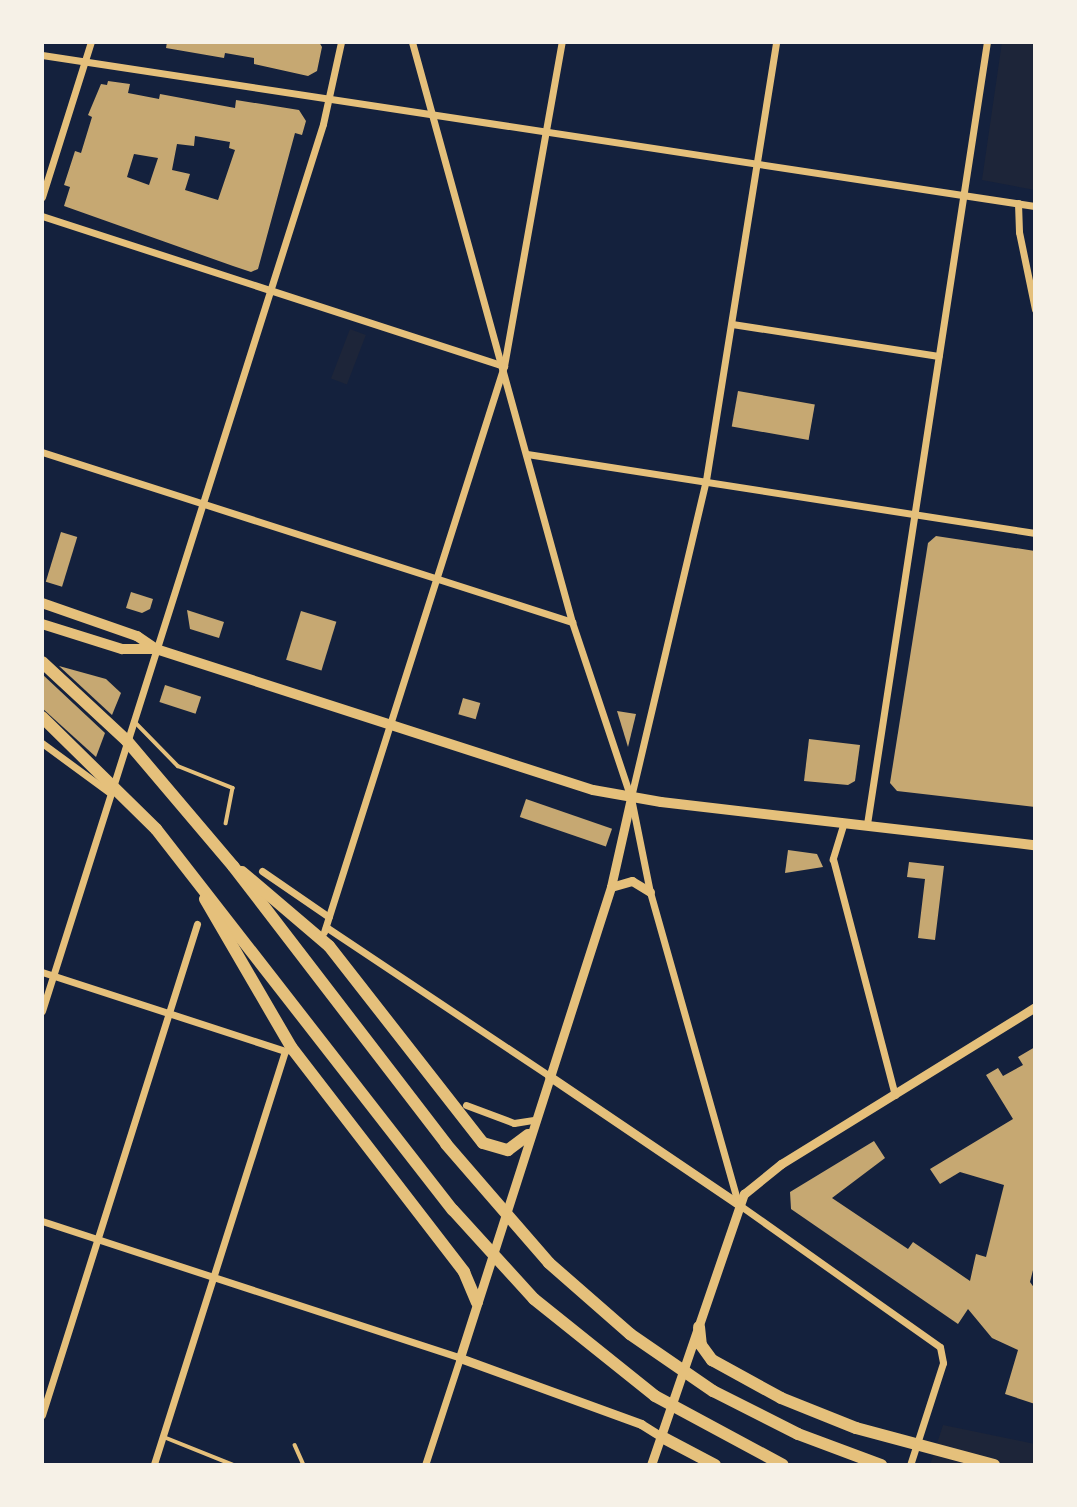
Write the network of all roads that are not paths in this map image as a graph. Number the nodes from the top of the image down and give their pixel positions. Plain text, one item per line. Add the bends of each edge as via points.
1 (91, 42) edge
2 (341, 42) edge
3 (412, 42) edge
4 (562, 42) edge
5 (776, 42) edge
6 (987, 42) edge
7 (42, 55) edge
8 (85, 61) junction
9 (329, 99) junction
10 (432, 114) junction
11 (547, 132) junction
12 (756, 161) junction
13 (964, 195) junction
14 (42, 197) edge
15 (1018, 203) junction
16 (1035, 206) edge
17 (42, 216) edge
18 (271, 291) junction
19 (1035, 309) edge
20 (732, 324) junction
21 (939, 356) junction
22 (504, 366) junction
23 (42, 452) edge
24 (527, 454) junction
25 (706, 480) junction
26 (203, 503) junction
27 (916, 513) junction
28 (1035, 533) edge
29 (437, 579) junction
30 (42, 603) edge
31 (572, 622) junction
32 (42, 624) edge
33 (156, 649) junction
34 (42, 653) edge
35 (42, 662) edge
36 (98, 711) junction
37 (42, 717) edge
38 (134, 720) junction
39 (390, 723) junction
40 (42, 743) edge
41 (110, 793) junction
42 (631, 798) junction
43 (844, 822) junction
44 (226, 823) dead end
45 (867, 824) junction
46 (1035, 845) edge
47 (184, 862) junction
48 (233, 866) junction
49 (262, 871) dead end
50 (611, 887) junction
51 (650, 892) junction
52 (328, 917) junction
53 (197, 924) dead end
54 (42, 972) edge
55 (53, 975) junction
56 (1035, 1007) edge
57 (42, 1011) edge
58 (170, 1013) junction
59 (549, 1076) junction
60 (895, 1095) junction
61 (466, 1105) dead end
62 (534, 1120) junction
63 (528, 1135) junction
64 (738, 1204) junction
65 (42, 1221) edge
66 (97, 1239) junction
67 (214, 1278) junction
68 (477, 1302) junction
69 (699, 1327) junction
70 (460, 1358) junction
71 (42, 1415) edge
72 (164, 1437) junction
73 (662, 1437) junction
74 (295, 1445) dead end
75 (154, 1465) edge
76 (234, 1465) edge
77 (304, 1465) edge
78 (425, 1465) edge
79 (651, 1465) edge
80 (715, 1465) edge
81 (783, 1465) edge
82 (881, 1465) edge
83 (910, 1465) edge
84 (994, 1465) edge

1 - 8 street
2 - 9 street
3 - 10 street
4 - 11 street
5 - 12 street
6 - 13 street
7 - 8 street
8 - 9 street
8 - 14 street
9 - 10 street
9 - 18 street
10 - 11 street
10 - 22 street
11 - 12 street
11 - 22 street
12 - 13 street
12 - 20 street
13 - 15 street
13 - 21 street
15 - 16 street
15 - 19 street via 1019,232
17 - 18 street
18 - 22 street
18 - 26 street
20 - 21 street
20 - 25 street
21 - 27 street
22 - 24 street
22 - 29 street
23 - 26 street
24 - 25 street
24 - 31 street
25 - 27 street
25 - 42 street
26 - 29 street
26 - 33 street
27 - 28 street
27 - 45 street
29 - 31 street
29 - 39 street
30 - 33 main road via 137,636
31 - 42 street
32 - 33 main road via 122,649
33 - 38 street
33 - 39 main road
34 - 36 highway
35 - 36 highway
36 - 48 highway
37 - 47 highway via 119,788
38 - 41 street
38 - 44 lane via 178,766 233,788
39 - 42 main road via 562,781
39 - 52 street
40 - 41 street
41 - 55 street
42 - 43 main road
42 - 50 street
42 - 51 street
43 - 45 main road
43 - 60 street via 833,859
45 - 46 main road
47 - 68 highway via 291,1047 464,1272
47 - 81 highway via 453,1210 534,1298 655,1396
48 - 63 highway via 329,946 478,1139 490,1148 505,1150
48 - 82 highway via 446,1144 513,1226 574,1287 630,1334 713,1391 798,1434
49 - 52 street
50 - 51 street via 632,881
50 - 59 street
51 - 64 street
52 - 59 street via 325,929
53 - 58 street
54 - 55 street
55 - 57 street
55 - 58 street
56 - 60 street
58 - 66 street
58 - 67 street via 285,1051
59 - 62 street
59 - 64 street
60 - 64 street via 762,1176
61 - 62 street via 514,1123
62 - 63 street
63 - 68 street
64 - 69 street
64 - 83 street via 940,1347 943,1363
65 - 66 street
66 - 67 street
66 - 71 street
67 - 70 street
67 - 72 street
68 - 70 street
69 - 73 street
69 - 84 highway via 706,1353 723,1368 856,1428
70 - 73 street via 641,1424
70 - 78 street
72 - 75 street
72 - 76 lane
73 - 79 street
73 - 80 highway
74 - 77 lane

